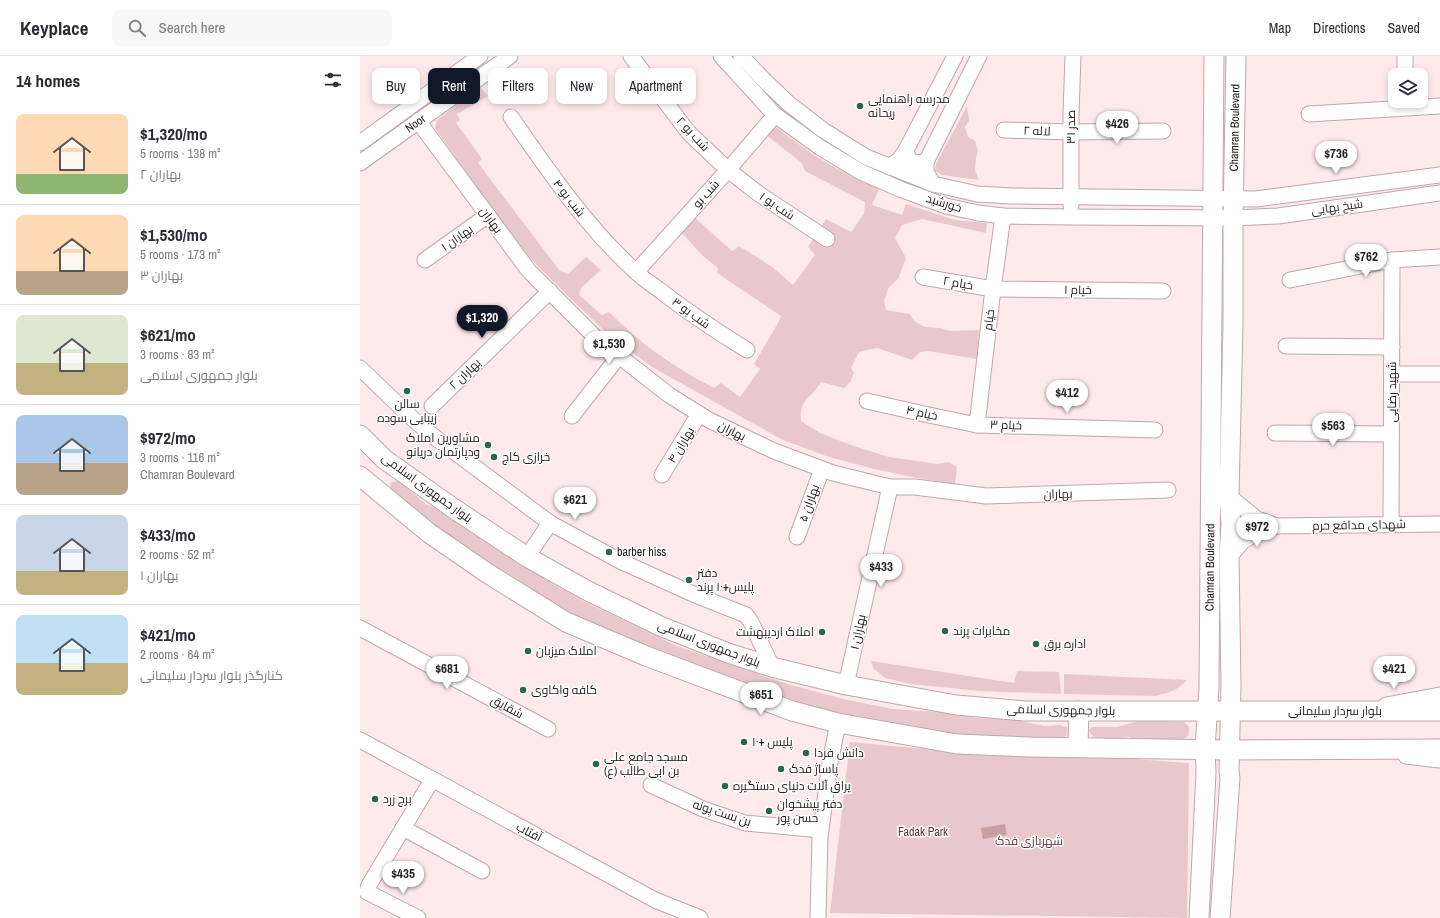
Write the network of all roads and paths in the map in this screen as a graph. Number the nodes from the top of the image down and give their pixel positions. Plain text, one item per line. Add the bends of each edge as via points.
1 (480, 56) edge
2 (510, 56) edge
3 (631, 56) edge
4 (721, 56) edge
5 (741, 56) edge
6 (955, 56) edge
7 (979, 56) edge
8 (1073, 56) edge
9 (1214, 56) edge
10 (1236, 56) edge
11 (1406, 56) edge
12 (1405, 68) edge
13 (1388, 106) edge
14 (1428, 106) edge
15 (1440, 106) edge
16 (1308, 114) dead end
17 (775, 115) junction
18 (511, 118) dead end
19 (418, 121) junction
20 (1004, 130) dead end
21 (1163, 131) dead end
22 (1071, 132) junction
23 (360, 143) edge
24 (906, 150) junction
25 (926, 162) junction
26 (360, 163) edge
27 (889, 167) junction
28 (728, 170) junction
29 (1440, 175) edge
30 (933, 184) junction
31 (1440, 193) edge
32 (1072, 197) junction
33 (1234, 199) junction
34 (1214, 208) junction
35 (488, 215) junction
36 (1003, 216) junction
37 (1070, 217) junction
38 (1233, 218) junction
39 (827, 239) dead end
40 (1440, 257) edge
41 (425, 260) dead end
42 (1392, 260) junction
43 (636, 272) junction
44 (923, 277) dead end
45 (1290, 280) dead end
46 (993, 289) junction
47 (550, 291) junction
48 (1163, 291) dead end
49 (1286, 346) dead end
50 (1392, 347) junction
51 (747, 350) dead end
52 (619, 356) junction
53 (360, 368) edge
54 (1392, 374) junction
55 (1440, 374) edge
56 (867, 401) dead end
57 (432, 406) dead end
58 (699, 414) junction
59 (572, 416) dead end
60 (977, 424) junction
61 (1155, 430) dead end
62 (1275, 433) dead end
63 (1392, 434) junction
64 (360, 435) edge
65 (822, 469) junction
66 (662, 475) dead end
67 (360, 476) edge
68 (890, 487) junction
69 (1168, 490) dead end
70 (1229, 496) junction
71 (550, 523) junction
72 (1391, 524) junction
73 (1440, 524) edge
74 (1277, 526) junction
75 (797, 537) dead end
76 (527, 557) junction
77 (1229, 557) junction
78 (360, 628) edge
79 (772, 667) junction
80 (846, 684) junction
81 (1440, 695) edge
82 (1079, 711) junction
83 (1207, 711) junction
84 (1353, 711) junction
85 (1440, 711) edge
86 (1230, 712) junction
87 (838, 723) junction
88 (548, 729) dead end
89 (360, 740) edge
90 (1078, 746) junction
91 (1205, 749) junction
92 (1357, 749) junction
93 (1440, 749) edge
94 (1230, 750) junction
95 (1440, 760) edge
96 (432, 780) junction
97 (650, 785) dead end
98 (404, 828) junction
99 (821, 830) junction
100 (482, 871) dead end
101 (364, 883) edge
102 (418, 918) edge
103 (700, 918) edge
104 (818, 918) edge
105 (1199, 918) edge
106 (1220, 918) edge

1 - 23 street, Noor
2 - 19 street, Noor
3 - 28 street, شب بو ۲ via 688,132
4 - 17 street, خورشید
5 - 27 street, خورشید via 788,103 822,130 866,157
6 - 24 street
7 - 25 street
8 - 22 street, صدر ۳۱
9 - 34 main road, Chamran Boulevard
10 - 33 main road, Chamran Boulevard
11 - 12 street
13 - 16 street
14 - 15 street
17 - 28 street, شب بو
17 - 36 street, خورشید via 821,148 861,172 946,206
18 - 43 street, شب بو ۴ via 590,225
19 - 26 street, Noor
19 - 35 street, بهاران
20 - 22 street, لاله ۲
21 - 22 street, لاله ۲
22 - 32 street, صدر ۳۱
24 - 25 street via 908,158 913,163
24 - 27 street via 899,160
25 - 30 street via 926,172
27 - 30 street, خورشید
28 - 39 street, شب بو ۱
28 - 43 street, شب بو
29 - 33 street, شیخ بهایی via 1256,199
30 - 32 street, خورشید via 977,194
31 - 38 street, شیخ بهایی via 1278,216
32 - 34 street, خورشید
32 - 37 street, صدر ۳۱
33 - 34 street, شیخ بهایی
33 - 38 main road, Chamran Boulevard
34 - 37 street, خورشید
34 - 38 street, شیخ بهایی
34 - 83 main road, Chamran Boulevard
35 - 41 street, بهاران ۱
35 - 47 street, بهاران via 529,271
36 - 37 street, خورشید
36 - 46 street, خیام
38 - 70 main road, Chamran Boulevard via 1234,324
40 - 42 street
42 - 45 street
42 - 50 street, شهید رضایی
43 - 51 street, شب بو ۳ via 709,326
44 - 46 street, خیام ۲
46 - 48 street, خیام ۱
46 - 60 street, خیام
47 - 52 street, بهاران via 595,337
47 - 57 street, بهاران ۲
49 - 50 street
50 - 54 street, شهید رضایی
52 - 58 street, بهاران
52 - 59 street
53 - 71 street via 437,439
54 - 55 street
54 - 63 street, شهید رضایی
56 - 60 street, خیام ۴
58 - 65 street, بهاران via 774,451
58 - 66 street, بهاران ۴
60 - 61 street, خیام ۳
62 - 63 street
63 - 72 street, شهید رضایی
64 - 76 main road, بلوار جمهوری اسلامی via 384,459
65 - 68 street, بهاران
65 - 75 street, بهاران ۵
67 - 87 main road via 429,533 566,622 646,656 792,711
68 - 69 street, بهاران via 915,487 986,496
68 - 80 street, بهاران ۱
70 - 74 street via 1257,519
70 - 77 main road, Chamran Boulevard
71 - 76 street
71 - 79 street via 620,561 746,615
72 - 73 street, شهدای مدافع حرم
72 - 74 street, شهدای مدافع حرم
74 - 77 street via 1261,530 1243,541
76 - 79 main road, بلوار جمهوری اسلامی via 586,590 660,626 728,654
77 - 86 main road, Chamran Boulevard
78 - 88 street, شقایق
79 - 80 main road, بلوار جمهوری اسلامی
80 - 82 main road, بلوار جمهوری اسلامی via 956,705 1025,711
81 - 84 street
82 - 83 main road, بلوار جمهوری اسلامی
82 - 90 main road
83 - 86 main road, بلوار جمهوری اسلامی
83 - 91 main road, Chamran Boulevard
84 - 85 main road, بلوار سردار سلیمانی
84 - 86 main road, بلوار سردار سلیمانی
86 - 94 main road, Chamran Boulevard
87 - 90 main road via 956,744
87 - 99 street
89 - 96 street, آفتاب
90 - 91 main road
91 - 94 main road
91 - 105 main road, Chamran Boulevard
92 - 93 main road
92 - 94 main road
92 - 95 street
94 - 106 main road, Chamran Boulevard
96 - 98 street
96 - 103 street, آفتاب via 655,900
97 - 99 street, بن بست پونه via 703,810 745,823
98 - 100 street
98 - 101 street
99 - 104 street
101 - 102 street via 367,892

